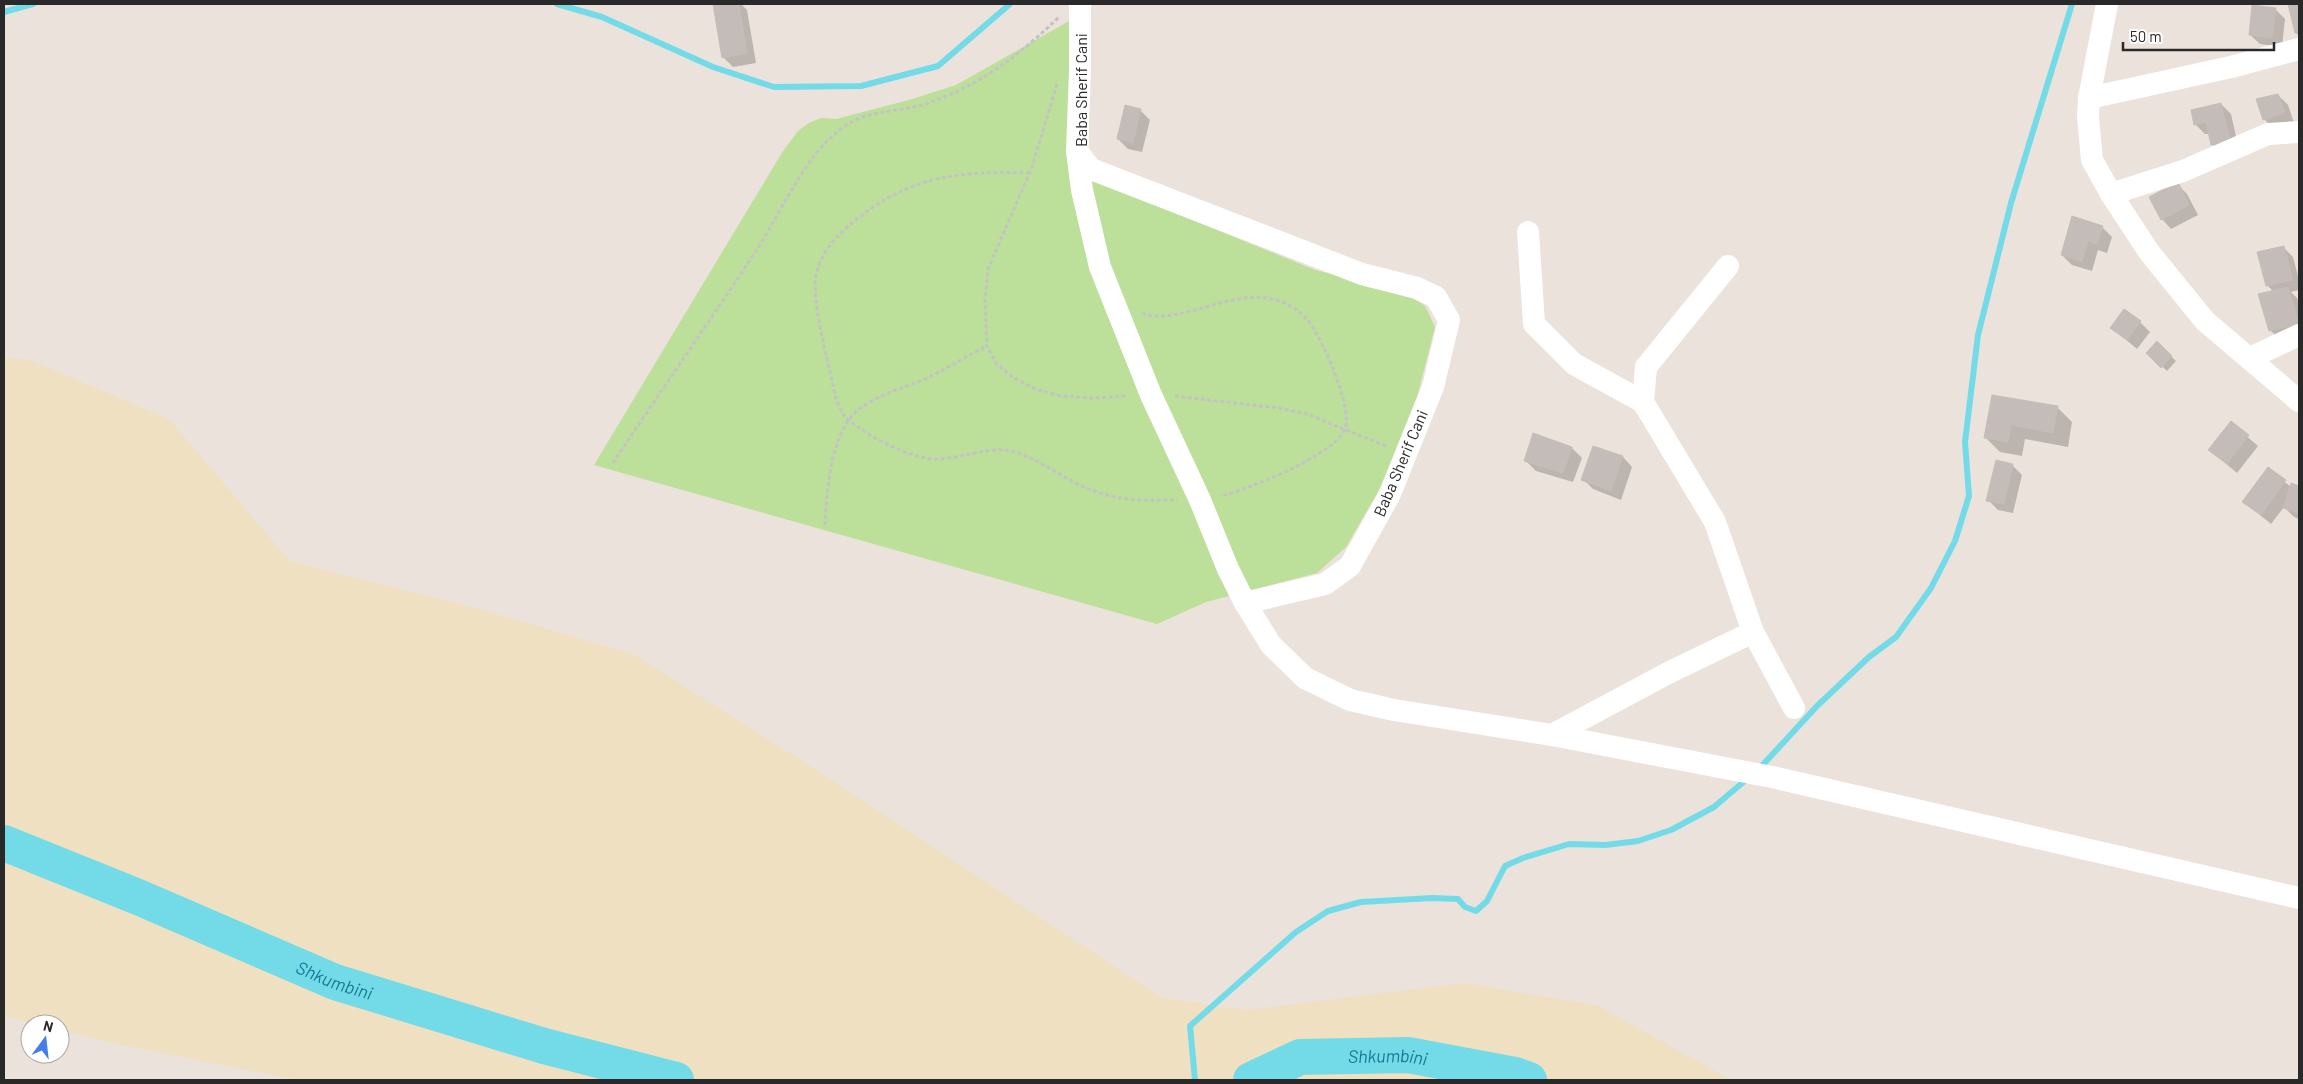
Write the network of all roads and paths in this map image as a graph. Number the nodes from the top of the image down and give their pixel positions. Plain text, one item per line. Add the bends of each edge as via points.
1 (2107, 4) edge
2 (1072, 7) edge
3 (2299, 49) edge
4 (2089, 98) junction
5 (2299, 132) edge
6 (1077, 152) junction
7 (1030, 173) dead end
8 (2111, 194) junction
9 (1528, 232) dead end
10 (1728, 266) dead end
11 (1139, 312) dead end
12 (2299, 335) edge
13 (986, 346) dead end
14 (2250, 358) junction
15 (2299, 401) edge
16 (1643, 402) junction
17 (849, 421) junction
18 (613, 463) dead end
19 (1200, 500) junction
20 (826, 525) dead end
21 (1245, 603) junction
22 (1753, 632) junction
23 (1794, 708) dead end
24 (1552, 735) junction
25 (2299, 898) edge

1 - 4 street
2 - 6 street, Baba Sherif Cani via 1080,70
2 - 18 path via 1011,58 974,83 928,103 861,117 824,142 757,250
3 - 4 street
4 - 8 street via 2092,160
5 - 8 street via 2268,134 2183,171
6 - 19 street via 1082,190 1100,266 1151,395
6 - 21 street, Baba Sherif Cani via 1092,169 1362,274 1416,288 1436,298 1449,320 1433,387 1390,494 1350,566 1325,584
7 - 17 path via 951,175 923,182 882,201 832,241 816,275 815,295 836,398
8 - 14 street via 2149,252 2206,321
9 - 16 street via 1534,324 1574,364
10 - 16 street via 1646,367
11 - 19 path via 1157,317 1252,296 1279,301 1296,309 1311,325 1342,392 1345,428 1323,450 1258,485
12 - 14 street
13 - 17 path via 924,380 876,399 860,408
14 - 15 street
16 - 22 street via 1715,522
17 - 19 path via 914,456 934,459 1010,451 1108,496 1134,501
17 - 20 path via 839,438 832,464 827,489
19 - 21 street
21 - 24 street via 1271,645 1305,678 1350,700
22 - 23 street
22 - 24 street
24 - 25 street via 1772,777

